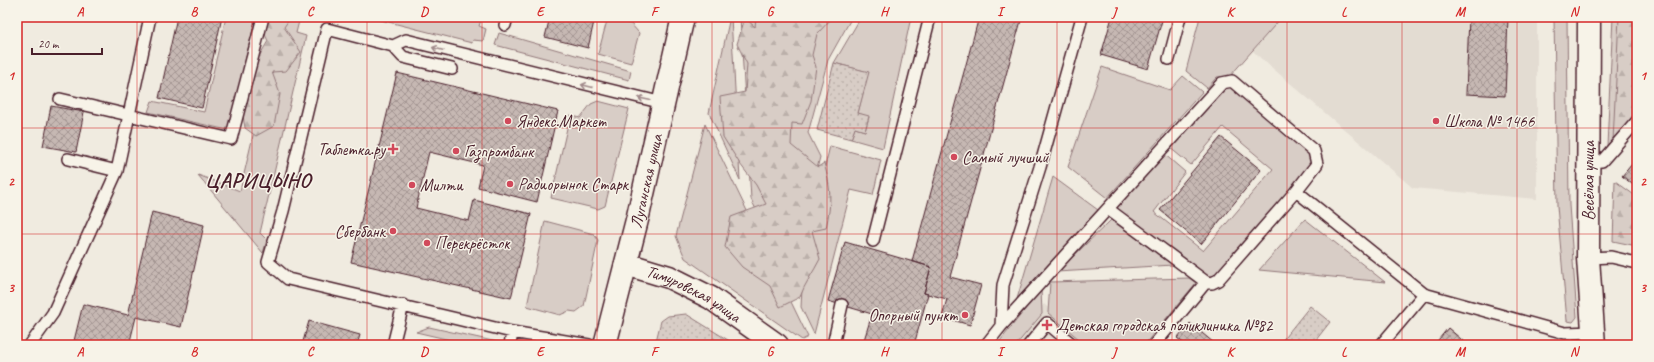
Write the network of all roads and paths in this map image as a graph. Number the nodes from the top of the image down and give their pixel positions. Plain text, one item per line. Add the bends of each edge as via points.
1 (150, 17) edge
2 (263, 17) edge
3 (684, 17) edge
4 (930, 17) edge
5 (1082, 17) edge
6 (1180, 17) edge
7 (1588, 17) edge
8 (393, 46) junction
9 (1169, 59) dead end
10 (452, 69) dead end
11 (60, 99) dead end
12 (663, 103) junction
13 (129, 115) junction
14 (1637, 121) edge
15 (68, 159) dead end
16 (1587, 162) junction
17 (117, 171) junction
18 (1296, 191) junction
19 (1108, 209) junction
20 (873, 241) dead end
21 (1588, 258) junction
22 (1637, 263) edge
23 (626, 264) junction
24 (1206, 282) junction
25 (1424, 294) junction
26 (402, 305) junction
27 (842, 305) dead end
28 (1001, 326) junction
29 (512, 332) junction
30 (1593, 339) edge
31 (30, 345) edge
32 (393, 345) edge
33 (510, 345) edge
34 (589, 345) edge
35 (606, 345) edge
36 (777, 345) edge
37 (833, 345) edge
38 (986, 345) edge
39 (1029, 345) edge
40 (1073, 345) edge
41 (1154, 345) edge
42 (1381, 345) edge

1 - 13 lane
2 - 13 lane via 231,139
3 - 12 street, Луганская улица
4 - 20 lane
5 - 28 lane via 1040,167 1003,285
6 - 9 lane
7 - 16 street, Весёлая улица
8 - 10 lane via 403,57
12 -> 8 lane via 406,40
8 - 26 lane via 327,29 268,262 288,279
11 - 13 lane
12 - 23 street, Луганская улица
13 - 17 lane
14 - 16 lane via 1602,161
15 - 17 lane
16 - 21 street, Весёлая улица
17 - 31 lane via 53,313
18 - 19 lane via 1317,164 1314,151 1232,81 1222,83
18 - 24 lane via 1218,280
18 - 25 lane
19 - 24 lane
19 - 28 lane
21 - 22 lane via 1611,257
21 - 30 street, Весёлая улица
23 - 35 street, Луганская улица
23 - 36 street, Тимуровская улица via 669,277 711,298
24 - 41 lane
25 - 30 lane
25 - 42 lane
26 - 29 lane
26 - 32 lane
27 - 37 lane
28 - 38 lane
29 - 33 lane
29 - 34 lane
39 - 40 lane via 1047,323

